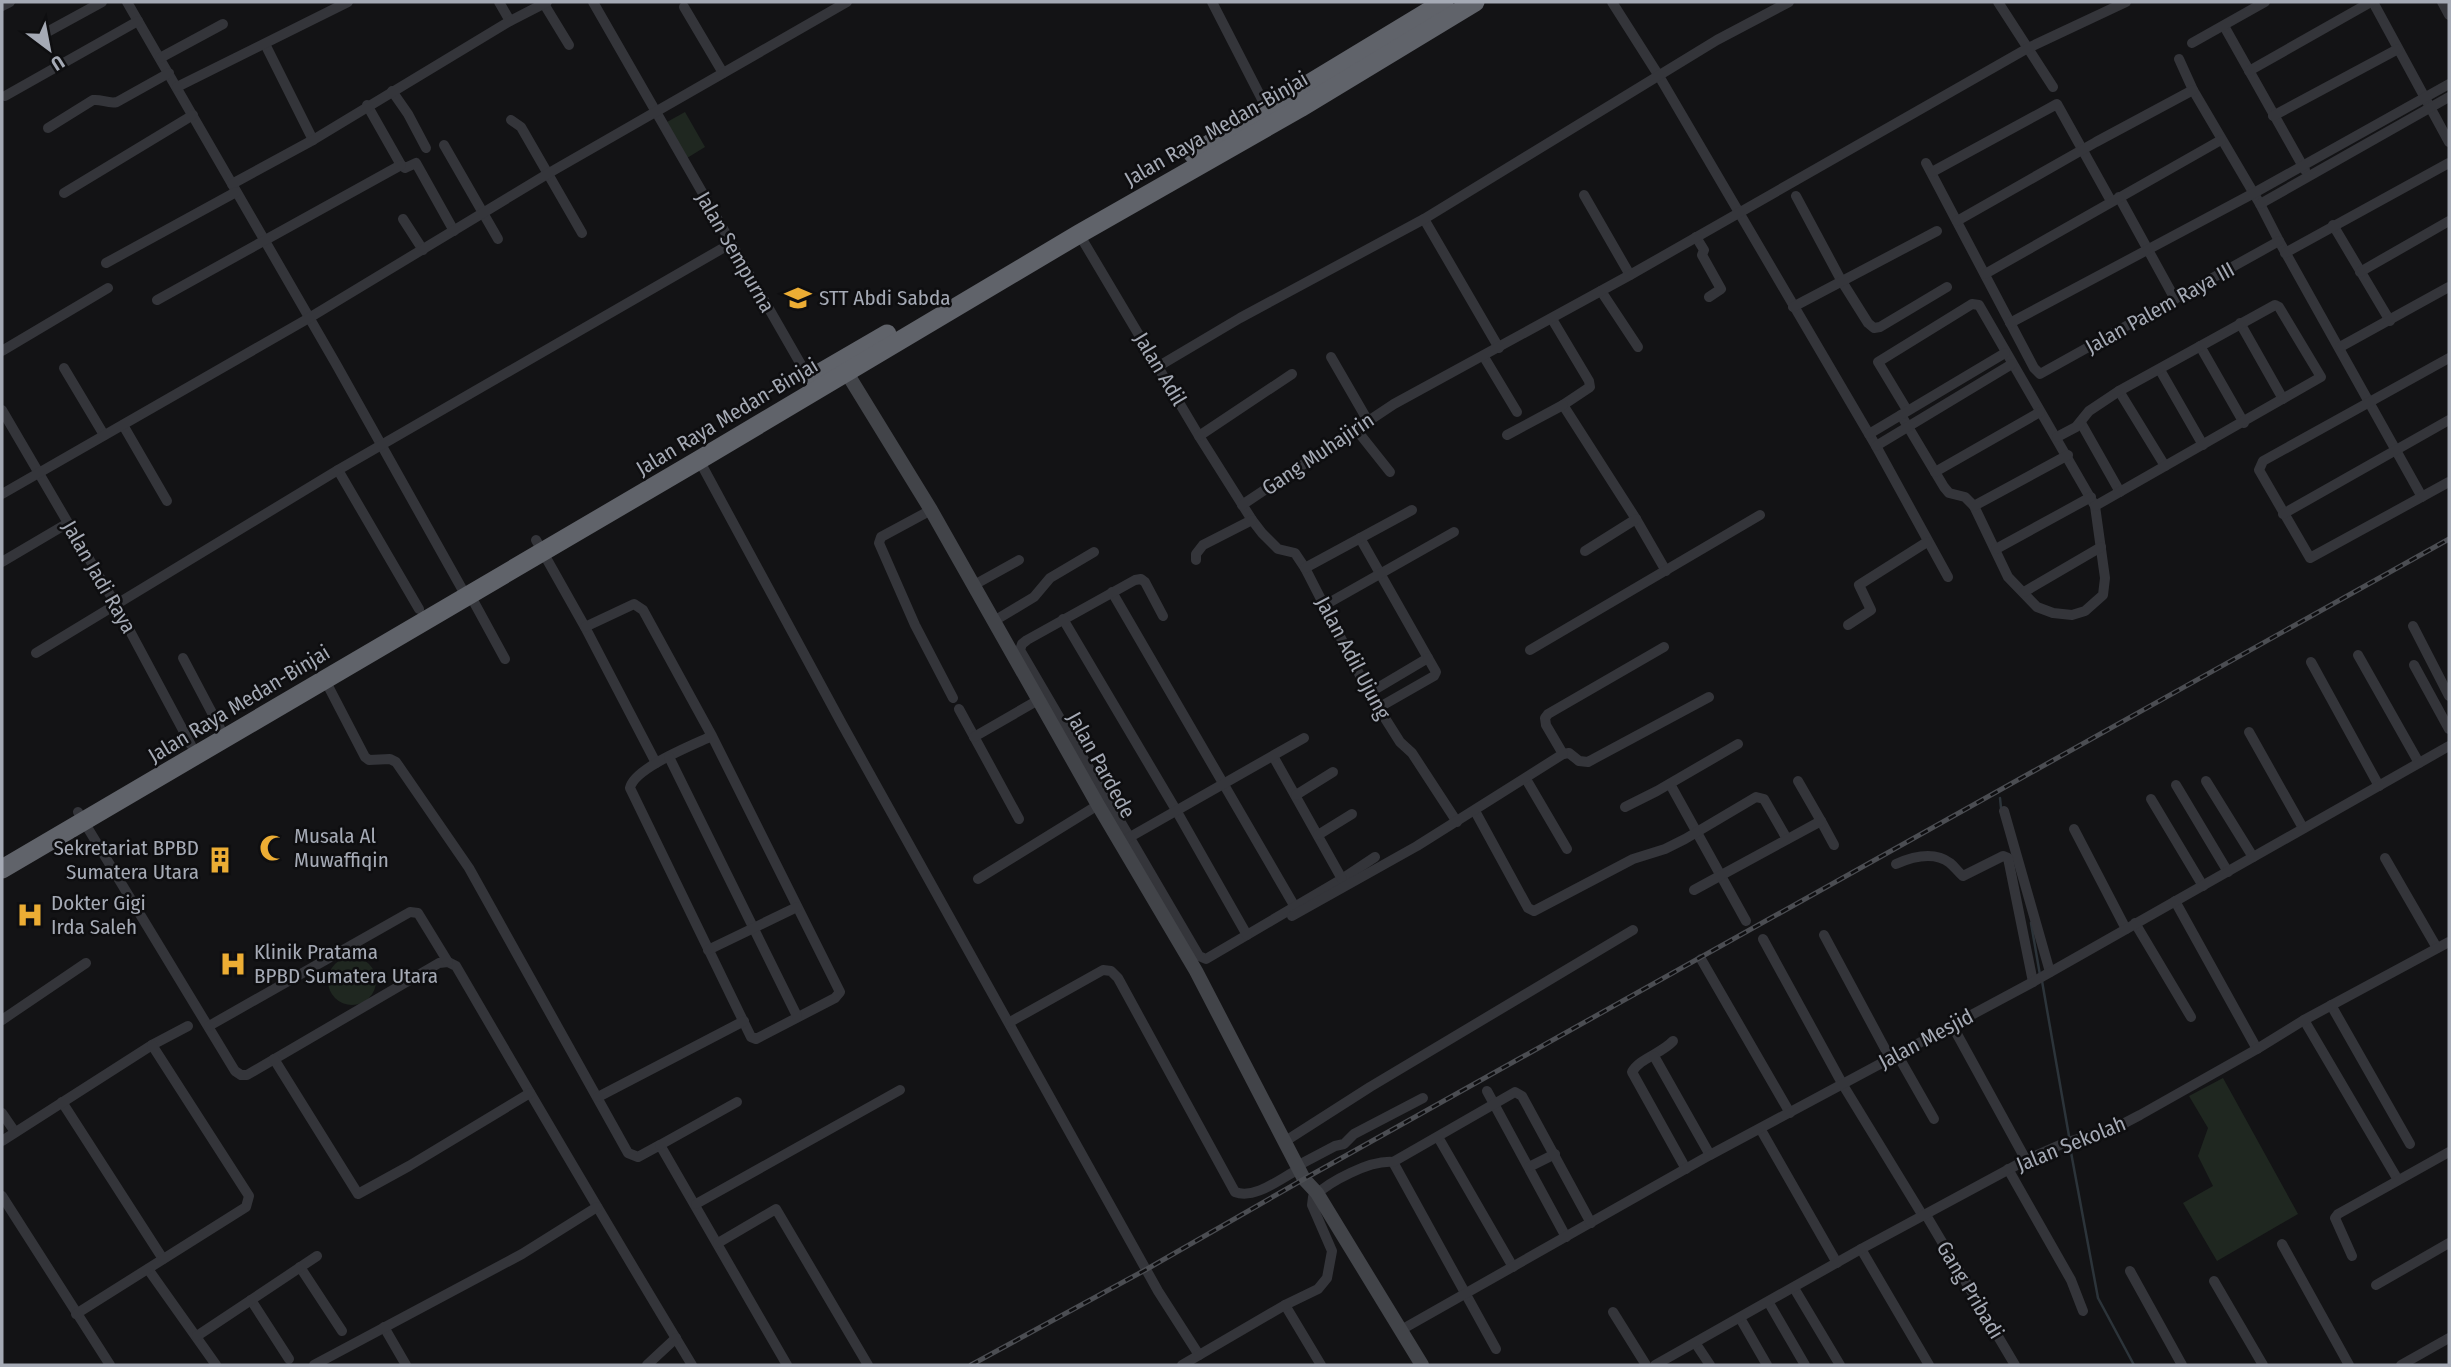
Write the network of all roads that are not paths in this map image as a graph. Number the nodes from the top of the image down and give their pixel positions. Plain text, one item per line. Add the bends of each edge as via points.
1 (10, 2) edge
2 (102, 2) edge
3 (127, 2) edge
4 (348, 2) edge
5 (499, 2) edge
6 (593, 2) edge
7 (847, 2) edge
8 (1212, 2) edge
9 (1444, 2) edge
10 (1475, 2) edge
11 (1612, 2) edge
12 (1789, 2) edge
13 (1998, 2) edge
14 (2126, 2) edge
15 (2265, 2) edge
16 (2372, 2) edge
17 (2442, 2) edge
18 (545, 3) edge
19 (2, 6) edge
20 (684, 7) dead end
21 (2449, 15) edge
22 (138, 21) junction
23 (510, 21) junction
24 (223, 24) dead end
25 (2224, 26) junction
26 (49, 31) dead end
27 (2192, 43) dead end
28 (265, 44) junction
29 (569, 45) dead end
30 (2028, 48) junction
31 (2398, 49) junction
32 (160, 58) junction
33 (2179, 60) dead end
34 (1349, 69) junction
35 (2249, 71) junction
36 (169, 73) junction
37 (723, 73) junction
38 (1659, 76) junction
39 (2449, 85) edge
40 (177, 87) junction
41 (2053, 87) dead end
42 (2193, 90) junction
43 (392, 91) junction
44 (5, 96) dead end
45 (2449, 97) edge
46 (2427, 103) junction
47 (367, 105) junction
48 (656, 112) junction
49 (193, 115) junction
50 (1271, 116) junction
51 (2273, 116) junction
52 (511, 120) dead end
53 (48, 128) dead end
54 (313, 139) junction
55 (2221, 140) junction
56 (2449, 142) edge
57 (444, 145) dead end
58 (426, 148) dead end
59 (2083, 150) junction
60 (2449, 163) edge
61 (401, 165) junction
62 (2305, 171) junction
63 (549, 173) junction
64 (234, 188) junction
65 (64, 192) dead end
66 (1584, 195) dead end
67 (1796, 196) dead end
68 (2257, 198) junction
69 (2115, 199) junction
70 (484, 213) junction
71 (1737, 213) junction
72 (403, 219) dead end
73 (1424, 219) junction
74 (1957, 221) junction
75 (2449, 221) edge
76 (2333, 225) junction
77 (454, 231) junction
78 (1937, 231) dead end
79 (582, 233) dead end
80 (1079, 234) junction
81 (1696, 237) junction
82 (498, 239) dead end
83 (2279, 241) junction
84 (264, 243) junction
85 (730, 244) junction
86 (2149, 249) junction
87 (424, 250) junction
88 (2285, 253) junction
89 (106, 264) dead end
90 (2360, 272) junction
91 (1985, 274) junction
92 (1630, 275) junction
93 (1841, 280) junction
94 (1947, 287) dead end
95 (2449, 287) edge
96 (108, 288) dead end
97 (1601, 291) junction
98 (1709, 297) dead end
99 (2175, 299) junction
100 (157, 300) dead end
101 (1793, 307) junction
102 (309, 318) junction
103 (1552, 319) junction
104 (2390, 321) junction
105 (2010, 323) junction
106 (2240, 323) junction
107 (2200, 346) junction
108 (1638, 347) dead end
109 (2340, 347) junction
110 (1499, 348) junction
111 (2, 351) edge
112 (2006, 353) junction
113 (1331, 357) dead end
114 (1484, 357) junction
115 (2449, 358) edge
116 (2011, 365) junction
117 (1159, 366) junction
118 (843, 367) junction
119 (64, 368) dead end
120 (2160, 370) junction
121 (1292, 374) dead end
122 (813, 385) junction
123 (2119, 391) junction
124 (2283, 399) junction
125 (2371, 403) junction
126 (1563, 405) junction
127 (2, 410) edge
128 (1517, 412) dead end
129 (1904, 412) junction
130 (2040, 412) junction
131 (2449, 420) edge
132 (1368, 421) junction
133 (2081, 423) junction
134 (2244, 423) junction
135 (123, 425) junction
136 (1907, 426) junction
137 (1355, 428) junction
138 (1869, 434) junction
139 (104, 435) junction
140 (1507, 435) dead end
141 (1199, 436) junction
142 (2057, 437) junction
143 (381, 445) junction
144 (2203, 445) junction
145 (1876, 446) junction
146 (2396, 450) junction
147 (2068, 455) junction
148 (699, 460) junction
149 (2165, 466) junction
150 (338, 470) junction
151 (39, 472) junction
152 (1390, 472) dead end
153 (1935, 472) junction
154 (2449, 482) edge
155 (2120, 492) junction
156 (2, 494) edge
157 (2422, 497) junction
158 (167, 500) dead end
159 (2093, 501) junction
160 (1242, 505) junction
161 (1974, 506) junction
162 (931, 510) junction
163 (1412, 510) dead end
164 (2283, 513) junction
165 (1760, 515) dead end
166 (1636, 519) junction
167 (1252, 520) junction
168 (68, 523) junction
169 (1454, 532) dead end
170 (1360, 538) junction
171 (1927, 542) junction
172 (539, 546) junction
173 (2101, 547) junction
174 (1996, 549) junction
175 (1585, 551) dead end
176 (1094, 552) dead end
177 (1019, 560) dead end
178 (1196, 560) dead end
179 (2, 562) edge
180 (1305, 568) junction
181 (1666, 571) junction
182 (1380, 572) junction
183 (1948, 577) dead end
184 (974, 584) junction
185 (465, 591) junction
186 (1112, 592) junction
187 (2024, 592) junction
188 (116, 605) junction
189 (1325, 605) junction
190 (419, 609) junction
191 (1163, 616) dead end
192 (1063, 619) junction
193 (993, 621) junction
194 (1848, 625) dead end
195 (2413, 626) dead end
196 (585, 627) junction
197 (1664, 648) dead end
198 (1530, 650) dead end
199 (36, 653) dead end
200 (2358, 655) dead end
201 (183, 658) dead end
202 (1428, 658) junction
203 (505, 659) dead end
204 (2311, 662) dead end
205 (2414, 665) dead end
206 (325, 680) junction
207 (1369, 693) junction
208 (2449, 696) edge
209 (1709, 697) dead end
210 (953, 698) dead end
211 (1040, 699) junction
212 (1378, 708) junction
213 (959, 709) dead end
214 (220, 728) junction
215 (2449, 729) edge
216 (2249, 732) dead end
217 (712, 736) junction
218 (974, 737) junction
219 (1304, 738) dead end
220 (1738, 744) dead end
221 (191, 745) junction
222 (2449, 746) edge
223 (1563, 754) junction
224 (1273, 756) junction
225 (669, 757) junction
226 (656, 763) junction
227 (2418, 763) junction
228 (1334, 772) dead end
229 (1526, 779) junction
230 (1798, 781) dead end
231 (2206, 781) dead end
232 (1223, 784) junction
233 (1670, 784) junction
234 (2176, 785) dead end
235 (2379, 786) junction
236 (1296, 795) junction
237 (2151, 799) dead end
238 (1098, 805) junction
239 (1625, 807) dead end
240 (1177, 810) junction
241 (1475, 811) junction
242 (2004, 811) dead end
243 (1352, 814) dead end
244 (81, 817) junction
245 (1019, 819) dead end
246 (1821, 821) junction
247 (1457, 822) junction
248 (2303, 828) junction
249 (2074, 829) dead end
250 (1697, 832) junction
251 (1318, 835) junction
252 (1787, 839) junction
253 (1124, 840) junction
254 (1834, 845) dead end
255 (1567, 849) dead end
256 (2, 856) edge
257 (1376, 857) dead end
258 (2253, 858) junction
259 (2385, 858) dead end
260 (1896, 864) dead end
261 (2, 869) edge
262 (2228, 872) junction
263 (1721, 875) junction
264 (978, 879) dead end
265 (1342, 879) junction
266 (2203, 886) junction
267 (1694, 890) dead end
268 (2175, 901) junction
269 (797, 907) junction
270 (1294, 907) junction
271 (1746, 920) dead end
272 (2131, 926) junction
273 (754, 928) junction
274 (1633, 930) dead end
275 (1247, 934) junction
276 (1824, 935) dead end
277 (1763, 939) dead end
278 (2449, 942) edge
279 (2437, 948) junction
280 (708, 950) junction
281 (1701, 959) dead end
282 (448, 962) junction
283 (86, 963) dead end
284 (1196, 971) junction
285 (2041, 977) junction
286 (2331, 1005) junction
287 (797, 1016) junction
288 (2191, 1017) dead end
289 (2, 1020) edge
290 (2304, 1020) junction
291 (744, 1021) junction
292 (1010, 1022) junction
293 (1952, 1025) junction
294 (188, 1026) dead end
295 (209, 1026) junction
296 (1672, 1041) dead end
297 (152, 1045) junction
298 (2257, 1049) junction
299 (1654, 1056) junction
300 (1894, 1056) junction
301 (274, 1059) junction
302 (1843, 1084) junction
303 (900, 1090) dead end
304 (1488, 1091) dead end
305 (530, 1093) junction
306 (598, 1097) junction
307 (1423, 1098) dead end
308 (62, 1102) junction
309 (737, 1102) dead end
310 (1494, 1102) junction
311 (2, 1113) edge
312 (1790, 1113) junction
313 (1934, 1119) dead end
314 (1761, 1130) junction
315 (15, 1132) junction
316 (1438, 1138) junction
317 (2, 1141) edge
318 (1284, 1142) junction
319 (2410, 1144) dead end
320 (660, 1145) junction
321 (2449, 1152) edge
322 (1555, 1154) junction
323 (1710, 1155) junction
324 (2026, 1160) junction
325 (1393, 1162) junction
326 (1529, 1167) junction
327 (1298, 1168) junction
328 (1686, 1169) junction
329 (2008, 1169) junction
330 (2398, 1180) junction
331 (1317, 1193) junction
332 (2, 1196) edge
333 (696, 1205) junction
334 (597, 1207) junction
335 (1924, 1216) junction
336 (1591, 1223) junction
337 (1566, 1237) junction
338 (718, 1243) junction
339 (2449, 1243) edge
340 (2282, 1244) dead end
341 (1861, 1249) junction
342 (317, 1256) dead end
343 (2352, 1256) dead end
344 (163, 1259) junction
345 (1837, 1263) junction
346 (300, 1267) junction
347 (1513, 1267) junction
348 (148, 1269) junction
349 (2130, 1271) dead end
350 (2214, 1280) dead end
351 (2376, 1285) dead end
352 (1794, 1288) junction
353 (1465, 1294) junction
354 (251, 1300) junction
355 (1769, 1303) junction
356 (1285, 1305) junction
357 (2083, 1311) dead end
358 (1613, 1312) dead end
359 (76, 1314) junction
360 (1740, 1318) junction
361 (384, 1327) junction
362 (1401, 1330) junction
363 (342, 1331) dead end
364 (197, 1336) junction
365 (676, 1338) junction
366 (2449, 1338) edge
367 (1696, 1344) junction
368 (1496, 1349) dead end
369 (1199, 1355) junction
370 (289, 1359) dead end
371 (1674, 1361) edge
372 (110, 1365) edge
373 (216, 1365) edge
374 (314, 1365) edge
375 (406, 1365) edge
376 (647, 1365) edge
377 (692, 1365) edge
378 (787, 1365) edge
379 (868, 1365) edge
380 (1182, 1365) edge
381 (1321, 1365) edge
382 (1422, 1365) edge
383 (1646, 1365) edge
384 (1655, 1365) edge
385 (1710, 1365) edge
386 (1767, 1365) edge
387 (1805, 1365) edge
388 (1840, 1365) edge
389 (1929, 1365) edge
390 (2015, 1365) edge
391 (2182, 1365) edge
392 (2263, 1365) edge
393 (2349, 1365) edge
394 (2401, 1365) edge

1 - 19 street
2 - 26 street
3 - 22 street
4 - 28 street
5 - 23 street
6 - 48 street, Jalan Sempurna
7 - 37 street
8 - 50 street
9 - 34 highway, Jalan Raya Medan-Binjai
10 - 34 highway, Jalan Raya Medan-Binjai
11 - 38 street
12 - 38 street
13 - 30 street
14 - 30 street, Gang Muhajirin
15 - 25 street
16 - 31 street
16 - 35 street
17 - 21 street
18 - 23 street
18 - 29 street
20 - 37 street
22 - 32 street
22 - 44 street
23 - 43 street
24 - 32 street
25 - 27 street
25 - 35 street
28 - 40 street
28 - 54 street
30 - 41 street
30 - 71 street, Gang Muhajirin
31 - 46 street
31 - 51 street
32 - 36 street
33 - 42 street
34 - 50 highway, Jalan Raya Medan-Binjai
35 - 51 street
36 - 40 street
36 - 53 street via 117,102 93,100
37 - 48 street
38 - 71 street
38 - 73 street
39 - 46 street
40 - 49 street
42 - 55 street
42 - 59 street
43 - 47 street
43 - 58 street
45 - 46 street
46 - 56 street
46 - 62 street
47 - 54 street
47 - 61 street
48 - 63 street
48 - 85 street, Jalan Sempurna
49 - 64 street
49 - 65 street
50 - 80 highway, Jalan Raya Medan-Binjai
50 - 118 highway, Jalan Raya Medan-Binjai
51 - 62 street
52 - 63 street via 522,127
54 - 64 street
55 - 68 street
55 - 69 street
57 - 70 street
59 - 69 street
59 - 74 street
59 - 74 street via 2057,104 1929,167
60 - 76 street
61 - 77 street via 405,168 416,163
61 - 84 street
62 - 68 street
63 - 70 street
63 - 79 street
64 - 84 street
64 - 89 street
66 - 92 street
67 - 93 street
68 - 83 street
68 - 86 street
69 - 86 street
69 - 91 street
70 - 77 street
70 - 82 street
71 - 81 street, Gang Muhajirin
71 - 101 street
72 - 87 street
73 - 110 street
73 - 117 street
74 - 91 street
75 - 90 street
76 - 88 street
76 - 90 street
77 - 87 street
78 - 93 street
80 - 117 street, Jalan Adil
80 - 118 highway, Jalan Raya Medan-Binjai
81 - 92 street, Gang Muhajirin
81 - 98 street via 1721,289
83 - 88 street
83 - 99 street, Jalan Palem Raya III
84 - 100 street
84 - 102 street
85 - 122 street, Jalan Sempurna
85 - 143 street
86 - 99 street
86 - 105 street
87 - 102 street
88 - 109 street
90 - 104 street
91 - 105 street
92 - 97 street, Gang Muhajirin
93 - 94 street via 1874,328
93 - 101 street
95 - 104 street
96 - 111 street
97 - 103 street, Gang Muhajirin
97 - 108 street
99 - 105 street, Jalan Palem Raya III via 2040,374
101 - 138 street
102 - 135 street
102 - 143 street
103 - 110 street, Gang Muhajirin
103 - 126 street via 1590,387
104 - 109 street
106 - 107 street
106 - 124 street
106 - 124 street via 2275,304 2321,377
107 - 120 street
107 - 134 street
109 - 125 street
110 - 114 street, Gang Muhajirin
112 - 116 street
112 - 129 street
112 - 129 street via 1979,305 1972,304 1878,362
113 - 132 street
114 - 128 street
114 - 132 street, Gang Muhajirin
115 - 125 street
116 - 130 street
116 - 136 street
117 - 141 street, Jalan Adil
118 - 122 highway, Jalan Raya Medan-Binjai
118 - 162 street, Jalan Pardede
119 - 139 street
120 - 123 street
120 - 144 street
121 - 141 street
122 - 148 highway, Jalan Raya Medan-Binjai
122 - 172 highway, Jalan Raya Medan-Binjai via 641,481
123 - 133 street via 2089,411
123 - 149 street
124 - 134 street
125 - 146 street
125 - 164 street via 2263,461 2259,470
126 - 140 street
126 - 166 street
127 - 151 street, Jalan Jadi Raya
129 - 136 street
129 - 138 street
130 - 142 street
130 - 153 street
131 - 146 street
132 - 137 street, Gang Muhajirin
133 - 142 street
133 - 155 street
134 - 144 street
135 - 139 street
135 - 158 street
136 - 145 street
136 - 153 street
137 - 152 street
137 - 160 street, Gang Muhajirin
138 - 145 street
139 - 151 street
141 - 160 street, Jalan Adil
142 - 147 street
143 - 150 street
143 - 185 street
144 - 149 street
145 - 171 street
146 - 157 street
146 - 164 street
147 - 159 street
147 - 161 street
148 - 172 highway, Jalan Raya Medan-Binjai
148 - 292 street
149 - 155 street
150 - 188 street
150 - 190 street
151 - 156 street
151 - 168 street, Jalan Jadi Raya
153 - 161 street via 1949,493 1961,495
154 - 157 street
155 - 159 street
157 - 164 street via 2313,558 2307,557
159 - 173 street
159 - 174 street
160 - 167 street, Jalan Adil Ujung
161 - 174 street
162 - 184 street, Jalan Pardede
162 - 210 street via 881,537 879,543
163 - 170 street
165 - 181 street
166 - 175 street
166 - 181 street
167 - 178 street, Gang Muhajirin via 1203,545
167 - 180 street, Jalan Adil Ujung via 1278,549 1295,553
168 - 179 street
168 - 188 street, Jalan Jadi Raya
169 - 182 street
170 - 180 street
170 - 182 street
171 - 183 street
171 - 194 street via 1859,585 1871,610
172 - 185 highway, Jalan Raya Medan-Binjai
172 - 196 street
173 - 187 street
173 - 187 street via 2105,589 2085,611 2071,615 2045,611
174 - 187 street via 2012,584
176 - 193 street
177 - 184 street
180 - 189 street, Jalan Adil Ujung
181 - 198 street
182 - 189 street
182 - 202 street
184 - 193 street, Jalan Pardede
185 - 190 highway, Jalan Raya Medan-Binjai
185 - 203 street
185 - 206 highway, Jalan Raya Medan-Binjai
186 - 191 street via 1141,579
186 - 192 street
186 - 232 street
188 - 199 street
188 - 221 street, Jalan Jadi Raya
189 - 207 street, Jalan Adil Ujung
190 - 214 highway, Jalan Raya Medan-Binjai
192 - 240 street
192 - 253 street via 1027,640 1020,650
193 - 211 street, Jalan Pardede
195 - 208 street
196 - 217 street via 638,605
196 - 226 street
197 - 223 street via 1548,714 1546,724
200 - 227 street
201 - 214 street
202 - 207 street
202 - 212 street via 1434,676
204 - 235 street
205 - 215 street
206 - 244 highway, Jalan Raya Medan-Binjai
206 - 306 street via 365,757 396,762 469,868
207 - 212 street, Jalan Adil Ujung
209 - 223 street via 1588,762 1569,752
211 - 218 street
211 - 238 street, Jalan Pardede
212 - 247 street, Jalan Adil Ujung
213 - 218 street
214 - 221 highway, Jalan Raya Medan-Binjai
216 - 248 street
217 - 225 street
217 - 269 street
218 - 245 street
219 - 224 street
220 - 233 street
221 - 244 highway, Jalan Raya Medan-Binjai
222 - 227 street, Jalan Mesjid
223 - 229 street
224 - 232 street
224 - 236 street
225 - 226 street
225 - 273 street
226 - 280 street via 633,780 631,788
227 - 235 street, Jalan Mesjid
228 - 236 street
229 - 241 street
229 - 255 street
230 - 246 street
231 - 258 street
232 - 240 street
232 - 270 street
233 - 239 street
233 - 250 street
234 - 262 street
235 - 248 street, Jalan Mesjid
236 - 251 street
237 - 266 street
238 - 253 street, Jalan Pardede
238 - 264 street
240 - 253 street
240 - 275 street
241 - 247 street
241 - 250 street via 1531,910
242 - 285 street
243 - 251 street
244 - 256 highway, Jalan Raya Medan-Binjai
244 - 261 highway, Jalan Raya Medan-Binjai
244 - 295 street
246 - 252 street
246 - 254 street
247 - 284 street
248 - 258 street, Jalan Mesjid
249 - 272 street
250 - 252 street via 1760,797
250 - 263 street
251 - 265 street
252 - 263 street
253 - 275 street via 1201,958
253 - 284 street, Jalan Pardede
257 - 265 street
258 - 262 street, Jalan Mesjid
259 - 279 street
260 - 285 street via 1925,856 1950,863 1962,876 2003,856 2008,858
262 - 266 street, Jalan Mesjid
263 - 267 street
263 - 271 street
265 - 270 street
266 - 268 street, Jalan Mesjid
268 - 272 street, Jalan Mesjid
268 - 298 street
269 - 273 street
269 - 287 street via 840,992
270 - 275 street
272 - 285 street, Jalan Mesjid
272 - 288 street
273 - 280 street
273 - 287 street
274 - 318 street
276 - 300 street
277 - 302 street, Gang Pribadi
278 - 279 street, Jalan Sekolah
279 - 286 street, Jalan Sekolah
280 - 291 street
281 - 312 street
282 - 295 street via 427,924 411,912
282 - 301 street via 439,963
282 - 305 street via 456,966
283 - 289 street
284 - 318 street, Jalan Pardede
285 - 293 street, Jalan Mesjid
286 - 290 street, Jalan Sekolah
286 - 319 street
287 - 291 street via 756,1039
290 - 298 street, Jalan Sekolah
290 - 330 street
291 - 306 street
292 - 327 street via 1103,970 1111,971 1236,1192 1254,1193
292 - 369 street via 1158,1291
293 - 300 street, Jalan Mesjid
293 - 324 street
294 - 297 street
295 - 301 street via 241,1075
296 - 299 street
297 - 308 street
297 - 344 street via 250,1200 246,1207
298 - 324 street, Jalan Sekolah via 2119,1126
299 - 323 street
299 - 328 street via 1632,1072
300 - 302 street, Jalan Mesjid
300 - 313 street
301 - 305 street via 358,1194
302 - 312 street, Jalan Mesjid
302 - 335 street, Gang Pribadi
303 - 333 street
304 - 310 street
305 - 334 street
306 - 320 street via 628,1153 638,1157
307 - 327 street
308 - 315 street
308 - 344 street
309 - 320 street
310 - 316 street
310 - 322 street via 1520,1093
310 - 326 street
311 - 315 street
312 - 314 street, Jalan Mesjid
314 - 323 street, Jalan Mesjid
314 - 345 street
315 - 317 street
316 - 325 street
316 - 347 street
318 - 327 street, Jalan Pardede
320 - 333 street
321 - 330 street
322 - 326 street
322 - 336 street
323 - 328 street, Jalan Mesjid
324 - 329 street, Jalan Sekolah
325 - 331 street via 1342,1177
325 - 353 street
326 - 337 street
327 - 331 street, Jalan Pardede
328 - 336 street, Jalan Mesjid
329 - 335 street, Jalan Sekolah
329 - 357 street via 2071,1280
330 - 343 street via 2335,1218
331 - 356 street via 1312,1205 1332,1251 1330,1270 1318,1289
331 - 362 street, Jalan Pardede
332 - 359 street
333 - 338 street
334 - 361 street via 522,1254
334 - 365 street
335 - 341 street, Jalan Sekolah
335 - 390 street, Gang Pribadi
336 - 337 street, Jalan Mesjid
337 - 347 street, Jalan Mesjid
338 - 378 street
338 - 379 street via 776,1209
339 - 351 street
340 - 393 street
341 - 345 street, Jalan Sekolah
341 - 389 street
342 - 346 street
344 - 348 street
345 - 352 street, Jalan Sekolah
346 - 354 street
346 - 363 street
347 - 353 street, Jalan Mesjid
348 - 359 street
348 - 364 street
349 - 391 street
350 - 392 street
352 - 355 street, Jalan Sekolah
352 - 388 street
353 - 362 street, Jalan Mesjid
353 - 368 street
354 - 364 street
354 - 370 street
355 - 360 street, Jalan Sekolah
355 - 387 street
356 - 369 street
356 - 381 street
358 - 383 street
359 - 372 street
360 - 367 street, Jalan Sekolah
360 - 386 street
361 - 374 street
361 - 375 street
362 - 382 street, Jalan Pardede
364 - 373 street
365 - 376 street
365 - 377 street
366 - 394 street
367 - 371 street, Jalan Sekolah
367 - 385 street
369 - 380 street
371 - 384 street, Jalan Sekolah

